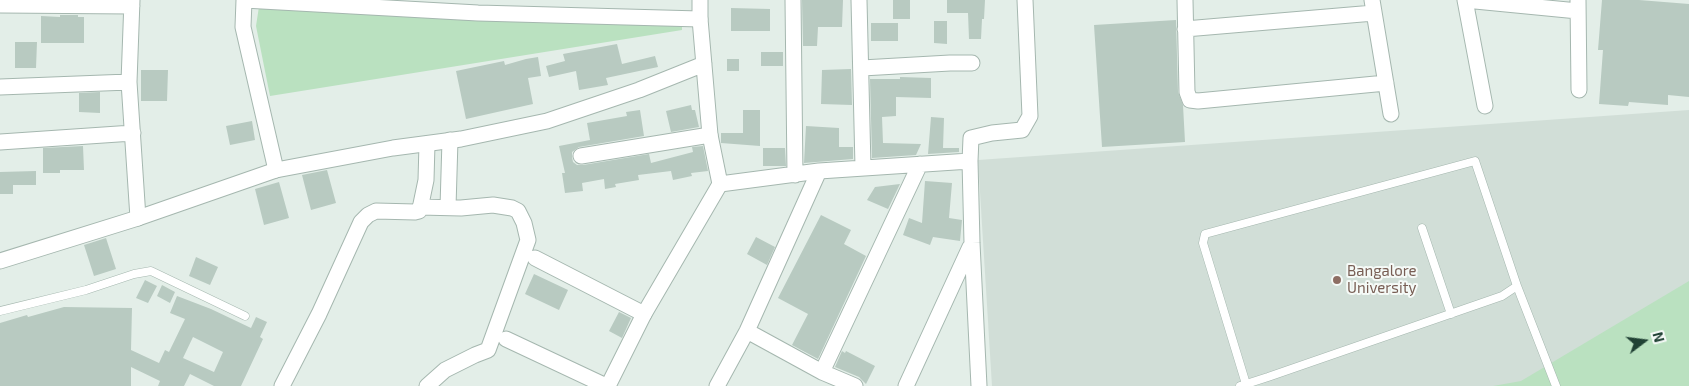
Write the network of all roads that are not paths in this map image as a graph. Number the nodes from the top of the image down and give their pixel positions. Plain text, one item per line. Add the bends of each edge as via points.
1 (244, 0) edge
2 (700, 0) edge
3 (792, 0) edge
4 (859, 0) edge
5 (1025, 0) edge
6 (1185, 0) edge
7 (1465, 0) edge
8 (132, 3) edge
9 (0, 5) edge
10 (1578, 5) edge
11 (478, 6) edge
12 (1373, 6) edge
13 (700, 19) junction
14 (1185, 29) junction
15 (972, 63) dead end
16 (704, 64) junction
17 (862, 68) junction
18 (129, 82) junction
19 (1386, 84) junction
20 (0, 86) edge
21 (1578, 90) dead end
22 (1485, 106) dead end
23 (1391, 114) dead end
24 (133, 133) junction
25 (710, 135) junction
26 (450, 140) junction
27 (0, 142) edge
28 (427, 144) junction
29 (582, 156) dead end
30 (970, 160) junction
31 (920, 164) junction
32 (863, 167) junction
33 (276, 170) junction
34 (820, 171) junction
35 (795, 175) junction
36 (720, 184) junction
37 (420, 206) junction
38 (448, 207) junction
39 (138, 218) junction
40 (1422, 228) dead end
41 (972, 243) junction
42 (534, 258) dead end
43 (0, 261) edge
44 (1516, 286) junction
45 (0, 311) edge
46 (644, 314) junction
47 (1451, 314) junction
48 (245, 316) dead end
49 (747, 331) junction
50 (506, 339) dead end
51 (822, 372) junction
52 (1243, 385) edge
53 (282, 386) edge
54 (427, 386) edge
55 (607, 386) edge
56 (718, 386) edge
57 (855, 386) edge
58 (906, 386) edge
59 (979, 386) edge
60 (1556, 386) edge

1 - 11 street
1 - 33 street via 243,27
2 - 13 street
3 - 35 street
4 - 17 street
5 - 30 street via 1030,116 1022,130 971,138
6 - 14 street
7 - 10 street
7 - 22 street
8 - 9 street
8 - 18 street
10 - 21 street
11 - 13 street
12 - 14 street
12 - 19 street
13 - 16 street
14 - 19 street via 1190,100
15 - 17 street
16 - 25 street
16 - 26 street via 547,121
17 - 32 street
18 - 20 street
18 - 24 street
19 - 23 street
24 - 27 street
24 - 39 street
25 - 29 street
25 - 36 street
26 - 28 street
26 - 38 street
28 - 33 street
28 - 37 street via 426,180
30 - 31 street
30 - 41 street
31 - 32 street
31 - 51 street
32 - 34 street
33 - 39 street
34 - 35 street
34 - 49 street
35 - 36 street
36 - 46 street
37 - 38 street
37 - 53 street via 415,212 376,210 361,222
38 - 54 street via 493,205 512,208 518,211 528,240 488,350 445,370
39 - 43 street
40 - 47 lane
41 - 58 street
41 - 59 street
42 - 46 street
44 - 47 lane via 1502,296
44 - 52 lane via 1476,161 1205,234 1203,243
44 - 60 lane
45 - 48 lane via 151,271
46 - 55 street
47 - 52 lane
49 - 51 street
49 - 56 street
50 - 55 street
51 - 57 street

